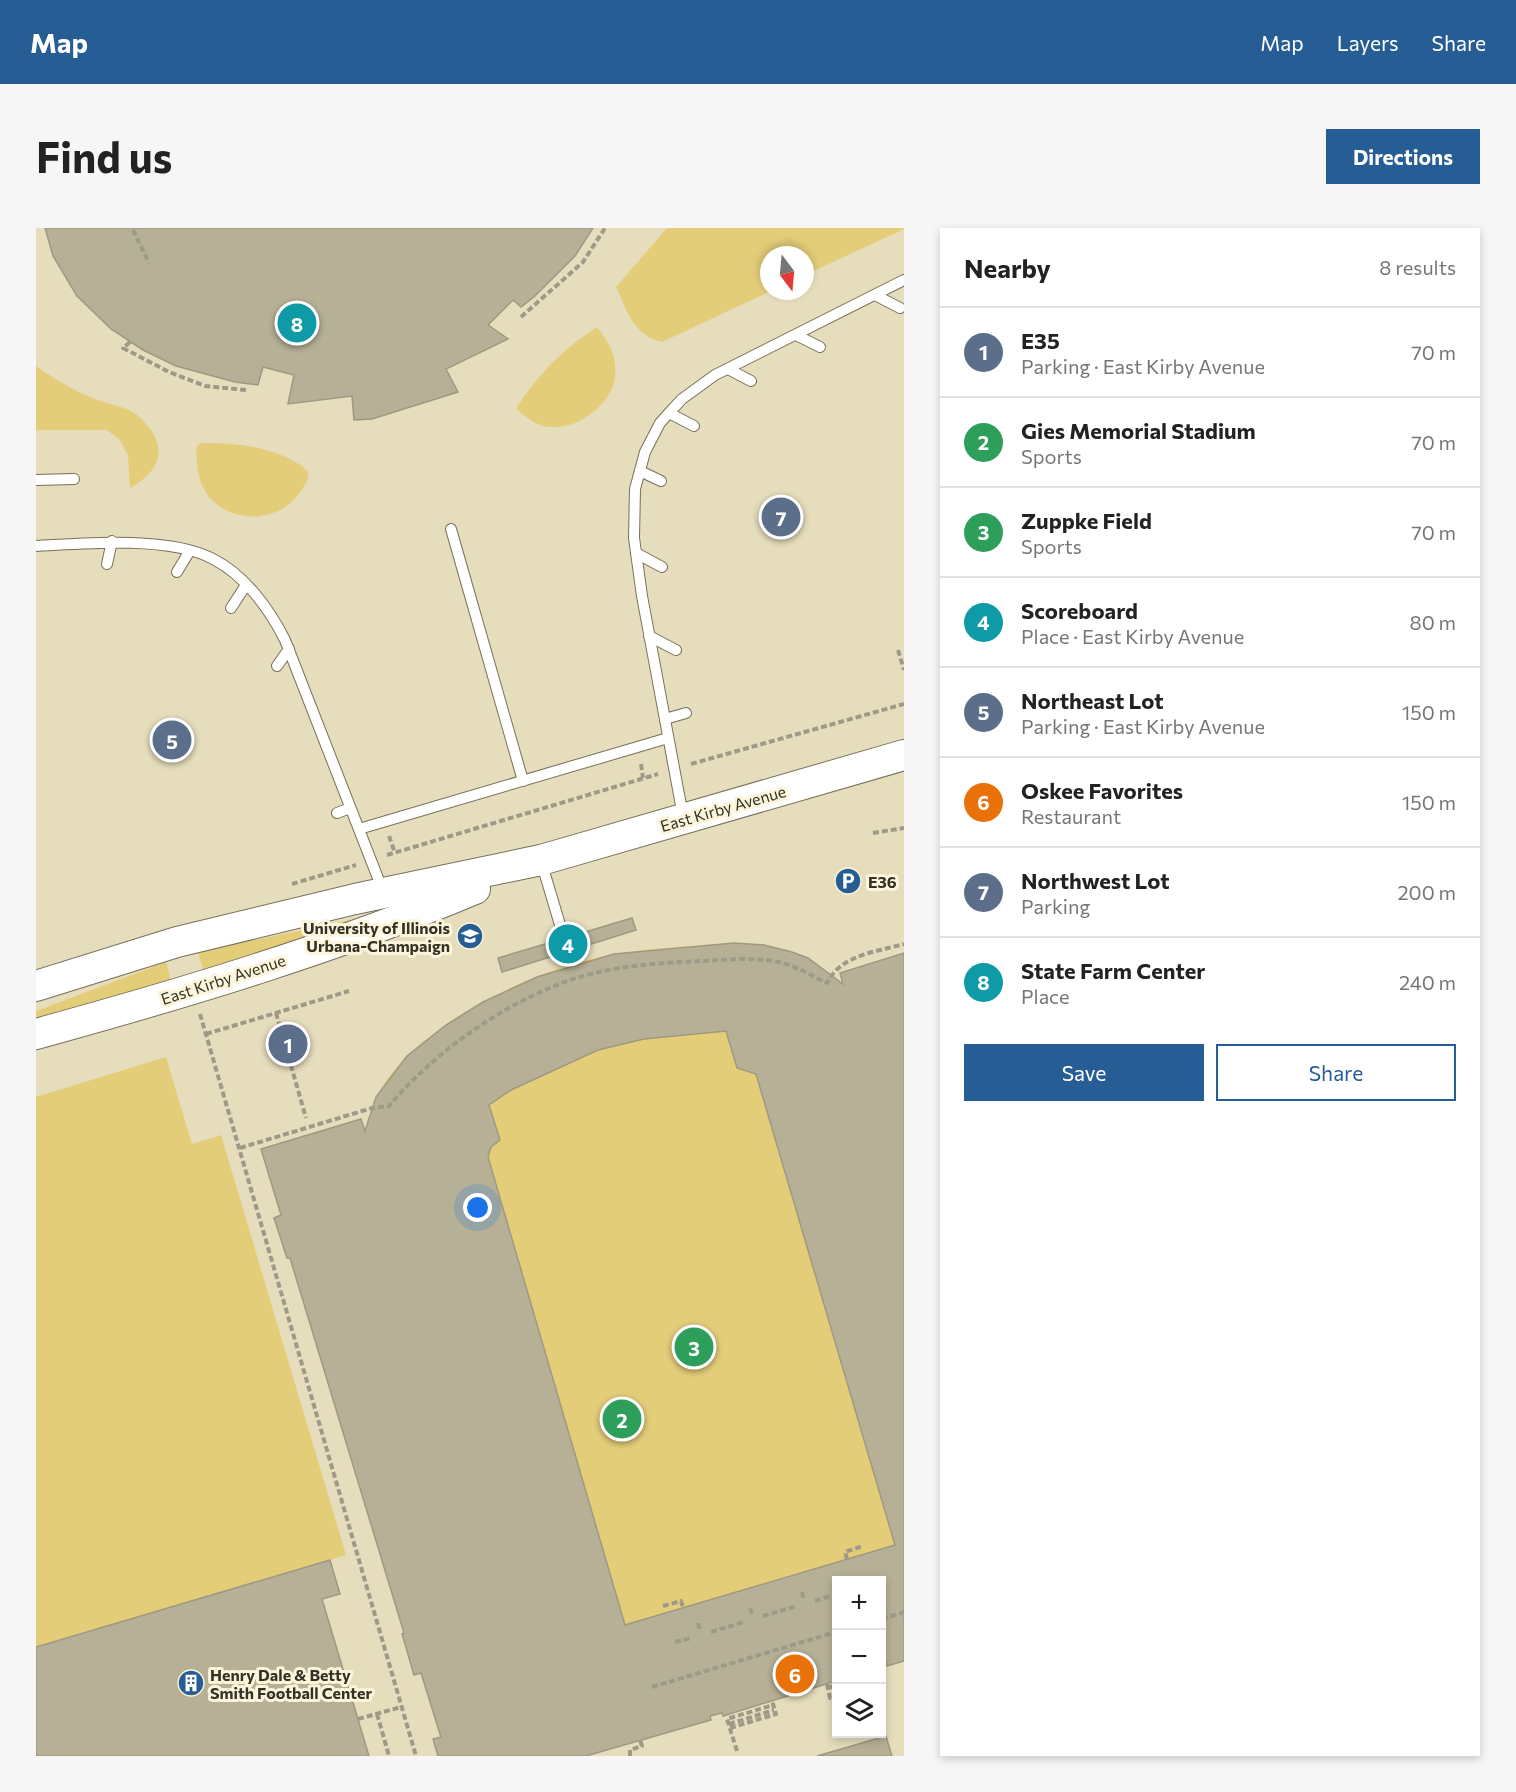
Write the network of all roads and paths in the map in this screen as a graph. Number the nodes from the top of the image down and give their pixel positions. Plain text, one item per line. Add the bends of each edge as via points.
1 (605, 228) edge
2 (133, 230) dead end
3 (149, 263) dead end
4 (904, 280) edge
5 (875, 295) junction
6 (900, 308) dead end
7 (521, 317) dead end
8 (796, 335) junction
9 (130, 342) dead end
10 (820, 347) dead end
11 (728, 369) junction
12 (751, 381) dead end
13 (246, 390) dead end
14 (669, 413) junction
15 (693, 426) dead end
16 (640, 471) junction
17 (74, 479) dead end
18 (36, 480) edge
19 (661, 482) dead end
20 (451, 529) dead end
21 (112, 541) junction
22 (37, 547) edge
23 (189, 552) junction
24 (636, 553) junction
25 (107, 564) dead end
26 (662, 567) dead end
27 (177, 572) dead end
28 (246, 585) junction
29 (231, 608) dead end
30 (649, 636) junction
31 (289, 649) junction
32 (676, 650) dead end
33 (898, 650) dead end
34 (278, 666) dead end
35 (904, 670) edge
36 (904, 704) edge
37 (686, 714) dead end
38 (665, 719) junction
39 (668, 738) junction
40 (904, 755) edge
41 (674, 769) junction
42 (523, 781) junction
43 (350, 808) junction
44 (337, 813) dead end
45 (684, 819) junction
46 (904, 828) edge
47 (358, 829) junction
48 (873, 833) dead end
49 (370, 861) junction
50 (541, 861) junction
51 (281, 887) dead end
52 (384, 894) junction
53 (904, 944) edge
54 (569, 955) dead end
55 (36, 986) edge
56 (348, 991) dead end
57 (199, 1011) dead end
58 (276, 1013) junction
59 (36, 1034) edge
60 (206, 1034) junction
61 (306, 1118) dead end
62 (240, 1148) junction
63 (863, 1546) dead end
64 (847, 1559) dead end
65 (802, 1592) dead end
66 (832, 1596) edge
67 (804, 1601) dead end
68 (815, 1601) dead end
69 (663, 1606) dead end
70 (797, 1606) dead end
71 (683, 1607) dead end
72 (750, 1608) dead end
73 (904, 1612) edge
74 (753, 1616) dead end
75 (763, 1616) dead end
76 (886, 1618) edge
77 (744, 1622) dead end
78 (698, 1623) dead end
79 (700, 1632) dead end
80 (711, 1632) dead end
81 (832, 1633) edge
82 (691, 1638) dead end
83 (675, 1642) dead end
84 (652, 1687) dead end
85 (832, 1687) edge
86 (828, 1688) junction
87 (832, 1689) edge
88 (832, 1697) edge
89 (773, 1705) dead end
90 (402, 1707) junction
91 (377, 1714) junction
92 (358, 1719) dead end
93 (640, 1740) dead end
94 (737, 1752) dead end
95 (389, 1756) edge
96 (416, 1756) edge
97 (630, 1756) edge

1 - 7 path via 583,262
2 - 3 path
4 - 5 lane
5 - 6 lane
5 - 8 lane
8 - 10 lane
8 - 11 lane
9 - 13 path via 123,348 169,372 205,386
11 - 12 lane
11 - 14 lane via 682,399
14 - 15 lane
14 - 16 lane via 645,452
16 - 19 lane
16 - 24 lane via 636,489
17 - 18 lane
20 - 42 lane
21 - 22 lane
21 - 23 lane
21 - 25 lane
23 - 27 lane
23 - 28 lane via 213,558
24 - 26 lane
24 - 30 lane
28 - 29 lane
28 - 31 lane via 273,617
30 - 32 lane
30 - 38 lane
31 - 34 lane
31 - 43 lane
33 - 35 path
36 - 41 path
37 - 38 lane
38 - 39 lane
39 - 41 lane
39 - 42 lane
40 - 45 main road, East Kirby Avenue
41 - 45 lane
41 - 49 path
42 - 47 lane
43 - 44 lane
43 - 47 lane
45 - 50 main road, East Kirby Avenue
46 - 48 path
47 - 49 lane
49 - 51 path
49 - 52 lane
50 - 52 main road, East Kirby Avenue
50 - 54 lane
50 - 59 main road, East Kirby Avenue via 396,922 192,991
52 - 55 main road, East Kirby Avenue via 177,942
53 - 62 path via 844,961 827,983 792,966 749,959 668,962 604,971 557,984 460,1040 415,1076 389,1106
56 - 58 path
57 - 60 path
58 - 60 path
58 - 61 path
60 - 62 path
62 - 90 path
63 - 64 path via 845,1552
65 - 67 path
66 - 68 path
69 - 71 path via 681,1601
70 - 75 path
72 - 74 path
73 - 76 path
77 - 80 path
78 - 79 path
81 - 84 path
82 - 83 path
85 - 86 path
86 - 87 path
86 - 88 path
89 - 94 path via 729,1726
90 - 91 path
90 - 96 path
91 - 92 path
91 - 95 path
93 - 97 path via 642,1746 630,1750

